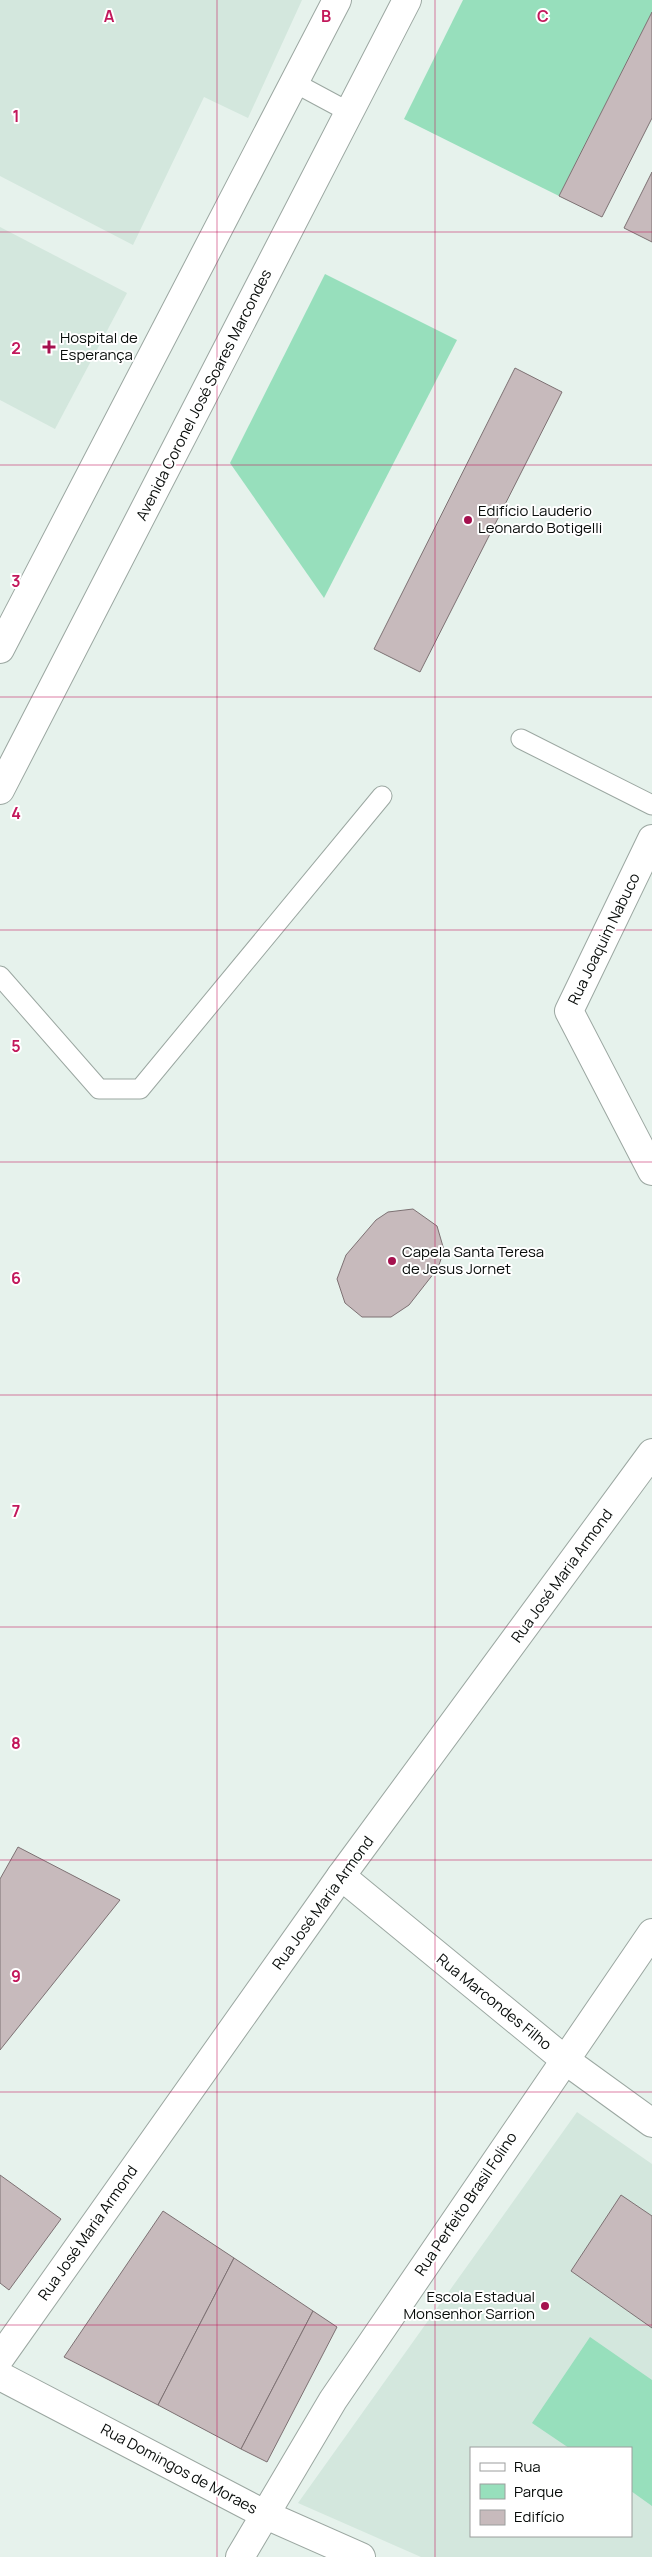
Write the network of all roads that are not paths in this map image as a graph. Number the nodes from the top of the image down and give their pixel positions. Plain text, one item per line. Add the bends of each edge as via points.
1 (337, 0) edge
2 (403, 1) edge
3 (295, 83) junction
4 (349, 112) junction
5 (0, 649) edge
6 (521, 739) dead end
7 (0, 790) edge
8 (382, 796) dead end
9 (652, 804) edge
10 (649, 853) edge
11 (0, 976) edge
12 (652, 1171) edge
13 (652, 1453) edge
14 (341, 1876) junction
15 (652, 1933) edge
16 (564, 2060) junction
17 (652, 2123) edge
18 (0, 2358) edge
19 (0, 2376) edge
20 (266, 2515) junction
21 (240, 2557) edge
22 (361, 2557) edge

1 - 3 street
2 - 4 street, Avenida Coronel José Soares Marcondes
3 - 4 lane
3 - 5 street
4 - 7 street, Avenida Coronel José Soares Marcondes
6 - 9 lane
8 - 11 lane via 140,1089 99,1089
10 - 12 street, Rua Joaquim Nabuco via 569,1012
13 - 14 street, Rua José Maria Armond
14 - 16 street, Rua Marcondes Filho
14 - 18 street, Rua José Maria Armond
15 - 16 street, Rua Perfeito Brasil Folino
16 - 17 street, Rua Marcondes Filho
16 - 20 street, Rua Perfeito Brasil Folino via 333,2400
19 - 20 street, Rua Domingos de Moraes
20 - 21 street, Rua Perfeito Brasil Folino
20 - 22 street, Rua Domingos de Moraes

